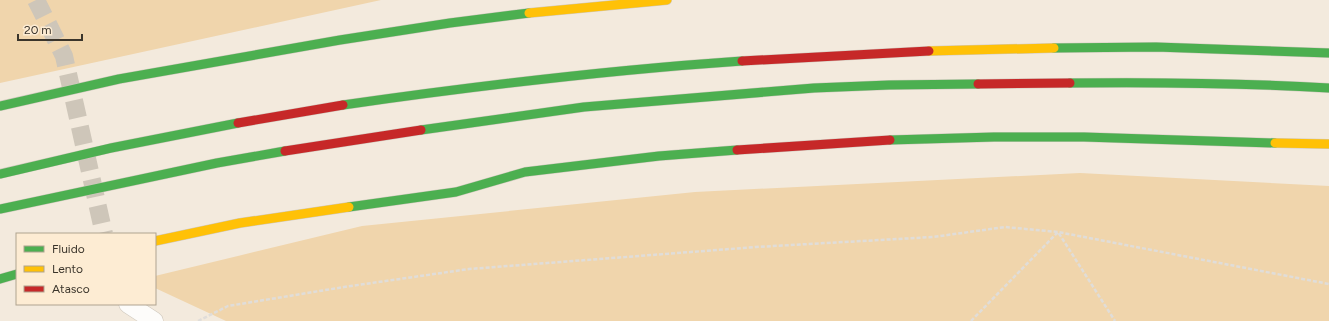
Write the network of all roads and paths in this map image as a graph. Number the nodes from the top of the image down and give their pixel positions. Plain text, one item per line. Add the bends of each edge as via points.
1 (667, 0) edge
2 (1329, 53) edge
3 (1329, 88) edge
4 (0, 106) edge
5 (1329, 144) edge
6 (0, 174) edge
7 (0, 209) edge
8 (1058, 232) junction
9 (156, 241) edge
10 (16, 274) edge
11 (0, 278) edge
12 (1329, 284) edge
13 (130, 305) edge
14 (154, 321) edge
15 (198, 321) edge
16 (971, 321) edge
17 (1115, 321) edge

1 - 4 highway via 542,11 340,40 119,79
2 - 6 highway via 1164,46 963,49 686,64 528,80 286,114 137,142
3 - 7 highway via 1132,82 889,85 814,88 584,107 320,145 217,163
5 - 9 highway via 994,137 881,140 659,156 525,172 456,192 240,223
8 - 12 path
8 - 15 path via 1005,227 932,237 756,247 469,269 228,306
8 - 16 path
8 - 17 path
10 - 11 highway
13 - 14 street

